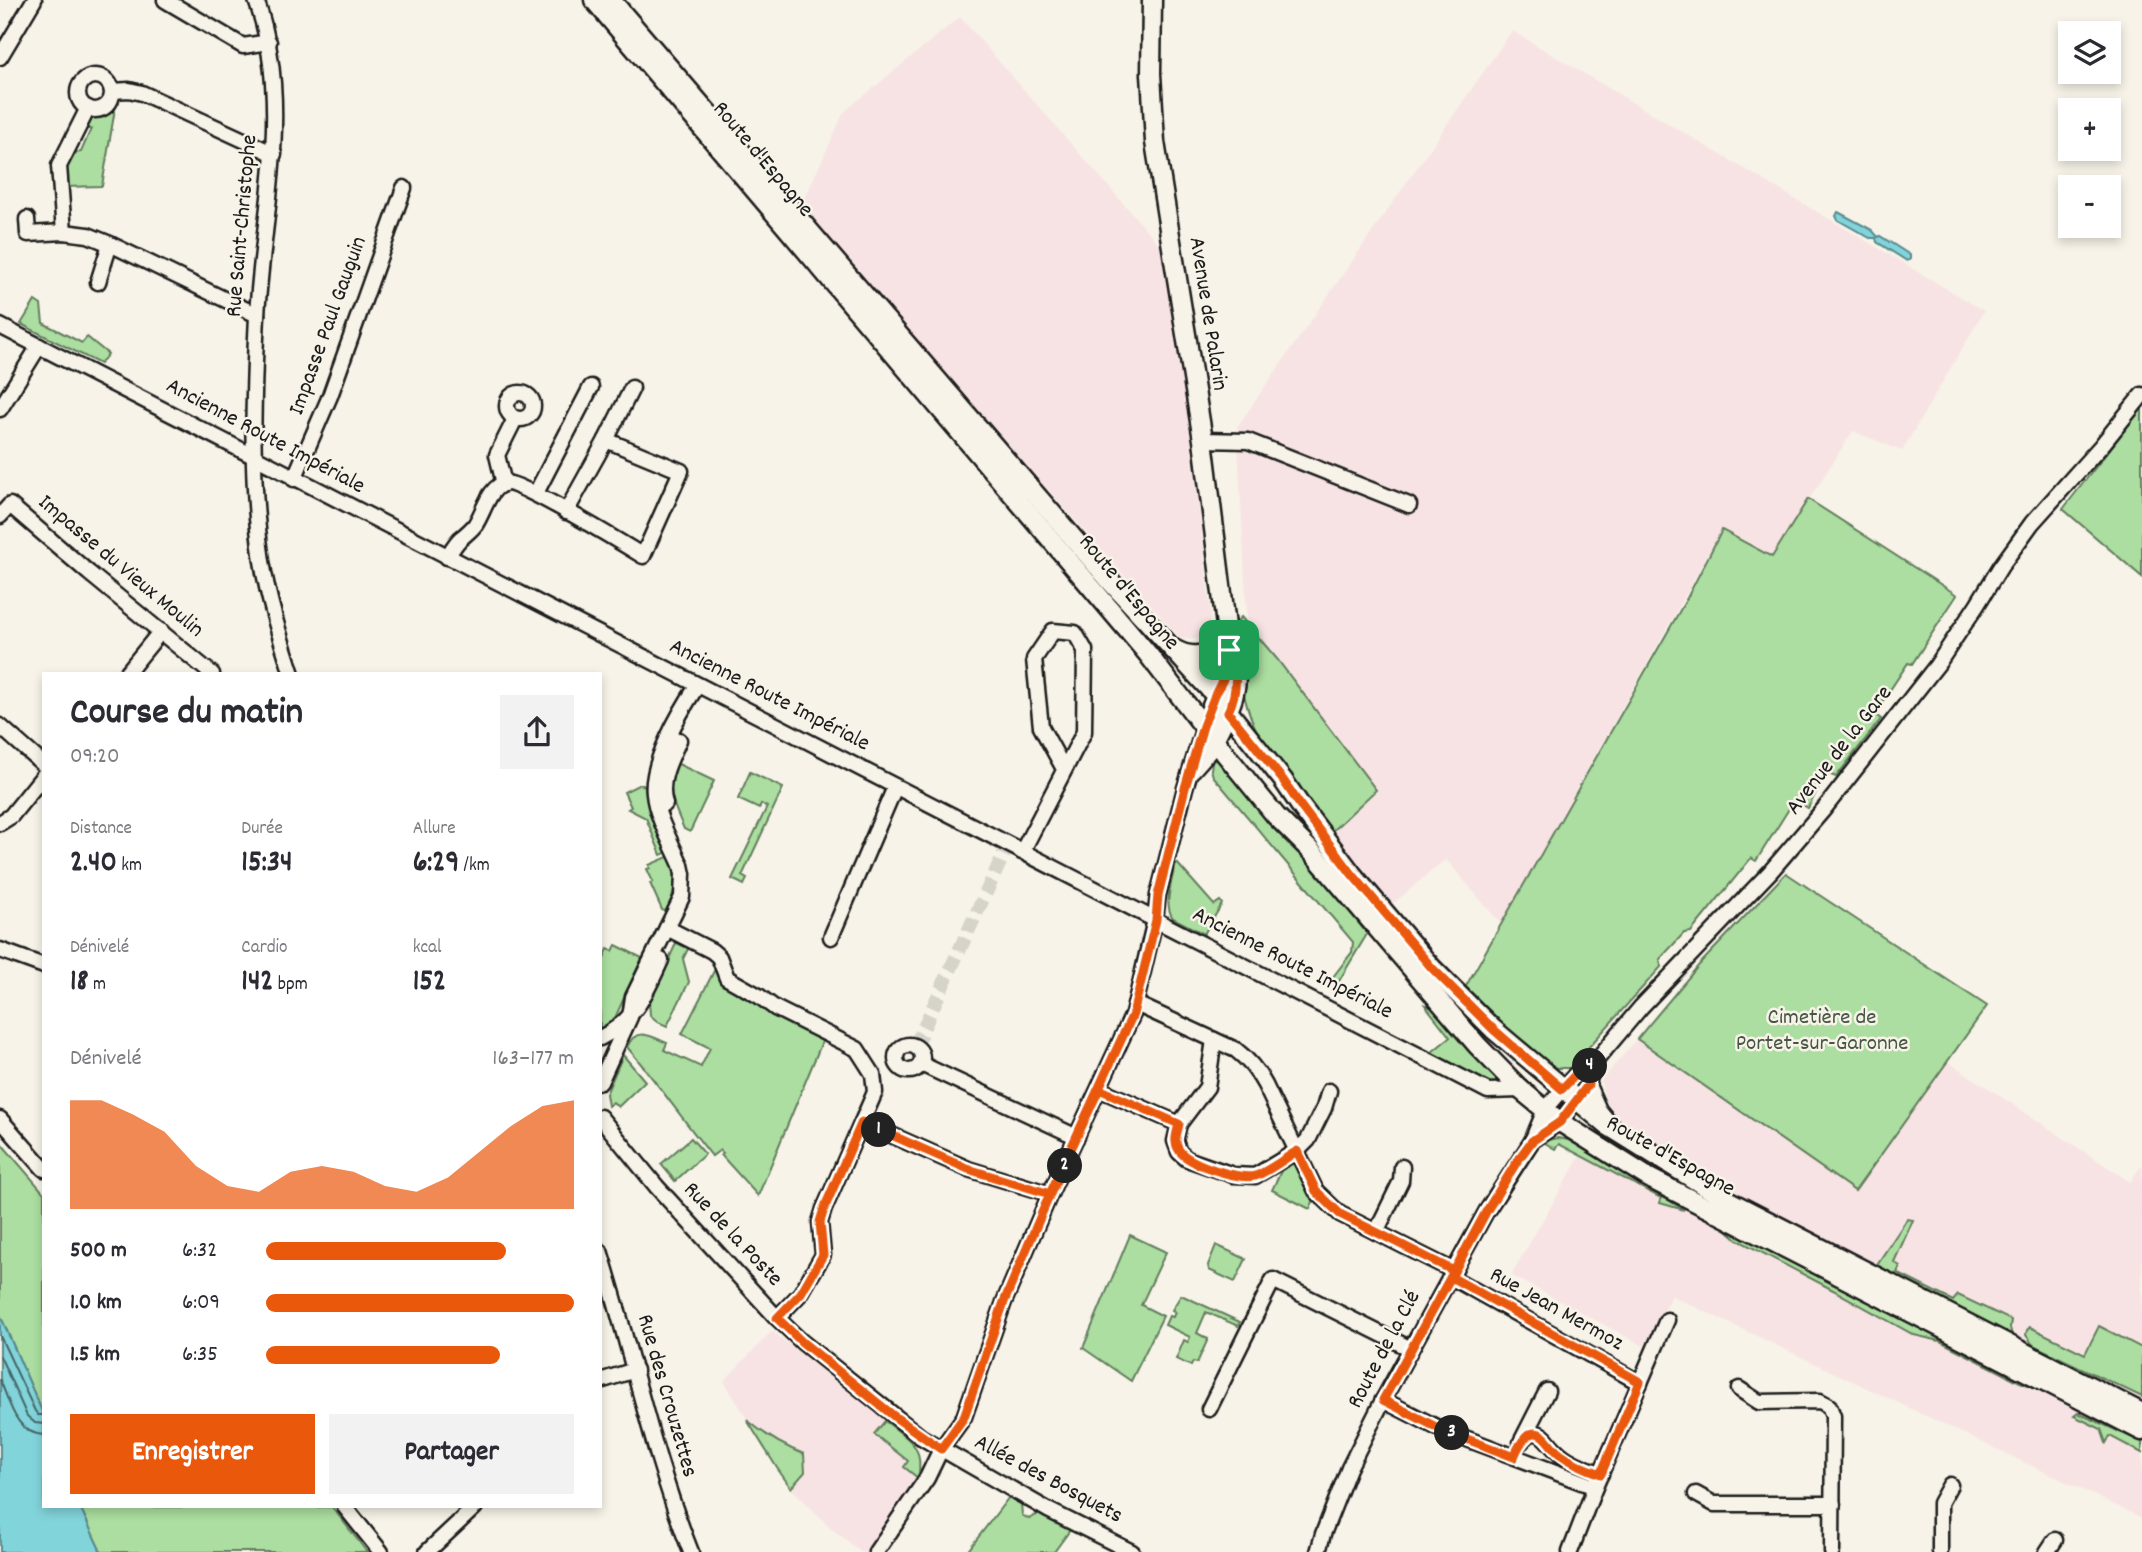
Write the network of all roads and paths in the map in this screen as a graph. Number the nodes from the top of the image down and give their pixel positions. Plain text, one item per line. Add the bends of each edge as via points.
1 (34, 0) edge
2 (166, 0) edge
3 (257, 0) edge
4 (594, 0) edge
5 (611, 0) edge
6 (1152, 0) edge
7 (269, 42) junction
8 (0, 57) edge
9 (112, 91) junction
10 (88, 108) junction
11 (274, 154) junction
12 (404, 188) dead end
13 (27, 219) dead end
14 (64, 232) junction
15 (110, 244) junction
16 (98, 282) dead end
17 (257, 315) junction
18 (0, 326) edge
19 (39, 346) junction
20 (591, 387) dead end
21 (632, 388) dead end
22 (2142, 395) edge
23 (0, 409) edge
24 (515, 419) dead end
25 (606, 440) junction
26 (1203, 440) junction
27 (253, 457) junction
28 (294, 479) junction
29 (504, 484) junction
30 (536, 493) junction
31 (1409, 505) dead end
32 (566, 512) junction
33 (0, 516) edge
34 (447, 557) junction
35 (161, 631) junction
36 (1228, 642) junction
37 (1169, 645) junction
38 (128, 672) edge
39 (210, 672) edge
40 (291, 672) edge
41 (698, 686) junction
42 (1215, 695) junction
43 (1228, 712) junction
44 (0, 726) edge
45 (1209, 733) junction
46 (42, 763) edge
47 (1064, 769) junction
48 (42, 778) edge
49 (895, 787) junction
50 (0, 822) edge
51 (1022, 852) junction
52 (1156, 920) junction
53 (670, 930) junction
54 (831, 937) dead end
55 (0, 950) edge
56 (42, 965) edge
57 (1136, 1004) junction
58 (630, 1017) junction
59 (602, 1037) edge
60 (621, 1039) junction
61 (1214, 1040) junction
62 (602, 1049) edge
63 (921, 1063) dead end
64 (1593, 1064) junction
65 (602, 1078) edge
66 (1588, 1085) junction
67 (1099, 1089) junction
68 (1521, 1090) junction
69 (1329, 1091) dead end
70 (1569, 1095) junction
71 (1540, 1113) junction
72 (0, 1119) edge
73 (602, 1119) edge
74 (862, 1122) junction
75 (1560, 1122) junction
76 (1179, 1124) junction
77 (1615, 1130) junction
78 (1077, 1137) junction
79 (1532, 1141) junction
80 (1297, 1151) junction
81 (42, 1167) edge
82 (1402, 1167) dead end
83 (1050, 1194) junction
84 (1376, 1232) junction
85 (604, 1274) edge
86 (1452, 1274) junction
87 (777, 1318) junction
88 (1667, 1320) dead end
89 (1411, 1349) junction
90 (635, 1370) junction
91 (602, 1380) edge
92 (1640, 1382) junction
93 (1739, 1390) dead end
94 (1546, 1391) dead end
95 (1383, 1400) junction
96 (1209, 1409) dead end
97 (2142, 1413) edge
98 (2142, 1431) edge
99 (1521, 1442) junction
100 (941, 1449) junction
101 (1514, 1457) junction
102 (1598, 1480) junction
103 (1950, 1485) dead end
104 (1696, 1494) dead end
105 (1833, 1504) junction
106 (346, 1508) edge
107 (474, 1508) edge
108 (381, 1552) edge
109 (427, 1552) edge
110 (691, 1552) edge
111 (876, 1552) edge
112 (1132, 1552) edge
113 (1318, 1552) edge
114 (1570, 1552) edge
115 (1832, 1552) edge
116 (1940, 1552) edge

1 - 8 street
2 - 7 street via 243,46
3 - 7 street, Rue Saint-Christophe
4 - 45 main road, Route d'Espagne via 1121,621
5 - 37 main road, Route d'Espagne
6 - 26 main road, Avenue de Palarin via 1155,142
7 - 11 street, Rue Saint-Christophe
9 - 10 street via 107,105
9 - 10 street via 102,78 86,79 79,94
9 - 11 street via 142,93
10 - 14 street via 59,166
11 - 17 street, Rue Saint-Christophe
12 - 28 street, Impasse Paul Gauguin via 330,396
13 - 14 street via 29,234
14 - 15 street
15 - 16 street
15 - 17 street
17 - 27 street, Rue Saint-Christophe
18 - 19 street, Ancienne Route Impériale
19 - 23 street
19 - 27 street, Ancienne Route Impériale
20 - 30 street
21 - 25 street
22 - 64 street, Avenue de la Gare via 2032,523 1937,665 1824,810
24 - 29 street via 497,455
25 - 32 street
25 - 32 street via 681,471 643,556
26 - 31 street via 1248,441
26 - 36 main road, Avenue de Palarin
27 - 28 street, Ancienne Route Impériale
27 - 40 street via 262,562
28 - 34 street, Ancienne Route Impériale
29 - 30 street via 514,483
29 - 34 street via 495,489 474,527
30 - 32 street
33 - 35 street, Impasse du Vieux Moulin via 10,505
34 - 41 street, Ancienne Route Impériale
35 - 38 street
35 - 39 street, Impasse du Vieux Moulin
36 - 37 main road via 1202,655 1181,653
36 - 42 main road, Avenue de Palarin via 1224,677
36 - 43 main road, Avenue de Palarin via 1236,682
37 - 42 main road, Route d'Espagne
41 - 49 street, Ancienne Route Impériale
41 - 53 street via 682,708 654,776 655,804 683,874 682,897
42 - 43 main road, Route d'Espagne
42 - 45 main road, Avenue de Palarin
43 - 45 main road, Avenue de Palarin
43 - 70 main road, Route d'Espagne via 1352,874 1432,968
44 - 46 street
45 - 52 street via 1187,781
45 - 68 main road, Route d'Espagne via 1276,816
47 - 47 street via 1084,732 1085,650 1075,633 1052,631 1034,659 1041,727
47 - 51 street
48 - 50 street via 12,816
49 - 51 street, Ancienne Route Impériale
49 - 54 street
51 - 52 street, Ancienne Route Impériale
52 - 57 street
52 - 68 street, Ancienne Route Impériale via 1488,1091
53 - 58 street via 633,997
53 - 74 street via 712,951 727,978 862,1054 875,1083
55 - 56 street
57 - 61 street, Rue Jean Mermoz
57 - 67 street
58 - 59 street
58 - 60 street
60 - 62 street
60 - 65 street
61 - 76 street via 1207,1087
61 - 80 street, Rue Jean Mermoz via 1236,1050 1257,1069
63 - 78 street
64 - 66 street, Avenue de la Gare
64 - 70 street via 1576,1074
66 - 70 street, Avenue de la Gare
66 - 77 street, Route d'Espagne
67 - 76 street
67 - 78 street
68 - 71 main road, Route d'Espagne
69 - 80 street via 1308,1140
70 - 71 street, Route de la Clé
70 - 75 street, Avenue de la Gare
70 - 77 main road, Route d'Espagne
71 - 75 main road, Route d'Espagne
71 - 79 street, Route de la Clé
72 - 81 street
73 - 87 street, Rue de la Poste
74 - 83 street via 968,1169
74 - 87 street via 820,1222 823,1255 801,1293
75 - 79 street, Route de la Clé
75 - 98 main road, Route d'Espagne via 1649,1178
76 - 80 street via 1175,1141 1187,1159 1233,1175 1255,1176
77 - 97 main road, Route d'Espagne via 1729,1201
78 - 83 street
79 - 86 street, Route de la Clé via 1496,1194
80 - 84 street, Rue Jean Mermoz via 1316,1191 1340,1214
82 - 84 street via 1401,1181
83 - 100 street via 1004,1302 964,1417
84 - 86 street, Rue Jean Mermoz
85 - 90 street, Rue des Crouzettes
86 - 89 street, Route de la Clé
86 - 92 street, Rue Jean Mermoz
87 - 100 street, Rue de la Poste via 895,1417
88 - 92 street
89 - 95 street, Route de la Clé
89 - 96 street via 1273,1280
90 - 91 street
90 - 110 street, Rue des Crouzettes
92 - 102 street
93 - 105 street via 1759,1402 1820,1401 1829,1406 1833,1416
94 - 99 street
95 - 101 street via 1438,1428
95 - 113 street, Route de la Clé via 1349,1468
99 - 101 street
99 - 102 street via 1536,1432
100 - 111 street via 927,1478
100 - 112 street, Allée des Bosquets
101 - 102 street
102 - 114 street
103 - 116 street via 1940,1503
104 - 105 street via 1714,1504
105 - 115 street
106 - 108 street
107 - 109 street

